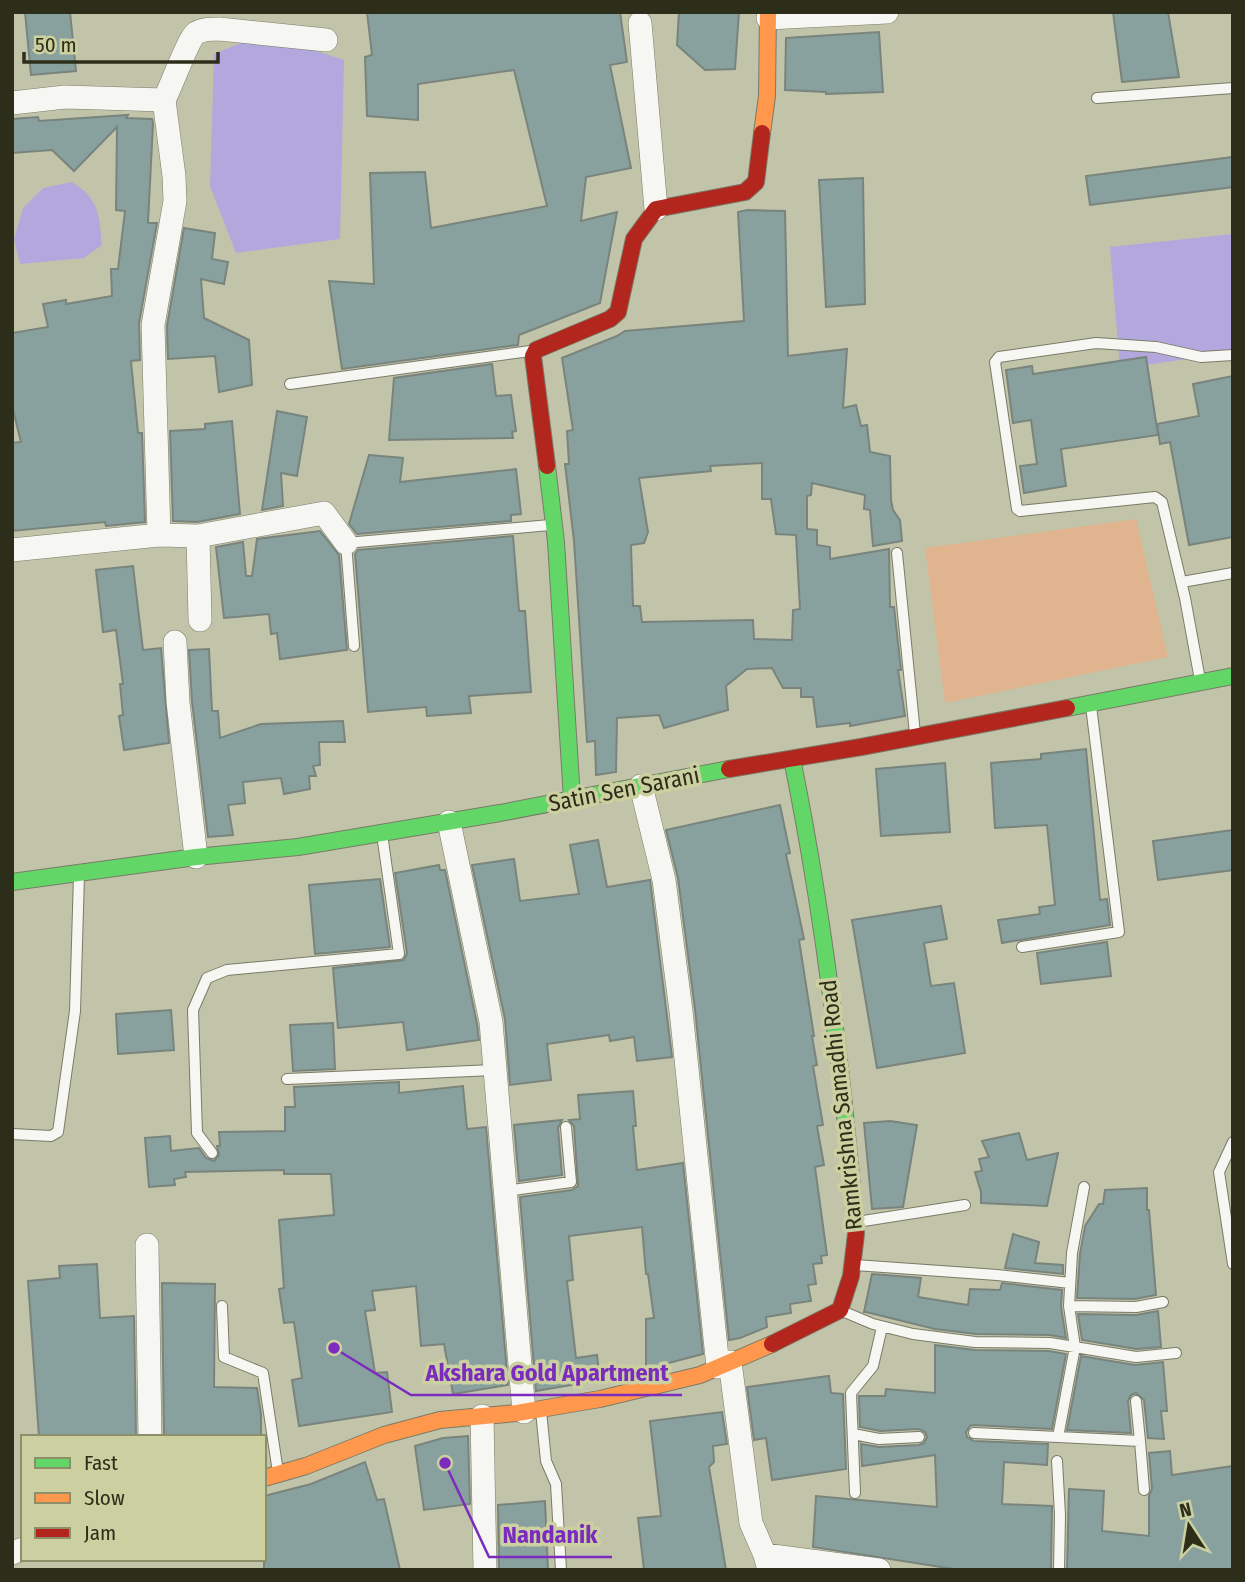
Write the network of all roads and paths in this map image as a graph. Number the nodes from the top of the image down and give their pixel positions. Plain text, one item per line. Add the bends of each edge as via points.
1 (887, 12) edge
2 (768, 15) edge
3 (640, 23) dead end
4 (326, 40) dead end
5 (1233, 88) edge
6 (1097, 98) dead end
7 (164, 100) junction
8 (12, 103) edge
9 (656, 209) junction
10 (536, 350) junction
11 (1233, 355) edge
12 (290, 384) dead end
13 (554, 525) junction
14 (159, 535) junction
15 (198, 536) junction
16 (345, 543) junction
17 (12, 550) edge
18 (897, 553) dead end
19 (1233, 573) edge
20 (1182, 582) junction
21 (200, 620) dead end
22 (174, 642) dead end
23 (354, 646) dead end
24 (1233, 676) edge
25 (1201, 683) junction
26 (1090, 703) junction
27 (915, 737) junction
28 (792, 758) junction
29 (641, 786) junction
30 (572, 799) junction
31 (449, 822) junction
32 (381, 832) junction
33 (196, 857) junction
34 (79, 874) junction
35 (12, 882) edge
36 (1022, 947) dead end
37 (494, 1070) junction
38 (287, 1079) dead end
39 (566, 1127) dead end
40 (12, 1134) edge
41 (1233, 1142) edge
42 (212, 1153) dead end
43 (1084, 1187) dead end
44 (505, 1191) junction
45 (965, 1205) dead end
46 (854, 1223) junction
47 (147, 1245) dead end
48 (1233, 1264) edge
49 (852, 1265) junction
50 (1070, 1283) junction
51 (1163, 1301) dead end
52 (222, 1306) dead end
53 (1069, 1307) junction
54 (840, 1310) junction
55 (882, 1326) junction
56 (1075, 1347) junction
57 (1176, 1353) dead end
58 (724, 1365) junction
59 (1136, 1401) dead end
60 (533, 1410) junction
61 (482, 1416) junction
62 (974, 1433) dead end
63 (853, 1434) junction
64 (150, 1435) edge
65 (919, 1437) dead end
66 (1058, 1437) junction
67 (1140, 1441) junction
68 (1057, 1461) dead end
69 (271, 1476) edge
70 (1144, 1489) dead end
71 (855, 1493) dead end
72 (767, 1562) edge
73 (485, 1570) edge
74 (561, 1570) edge
75 (879, 1570) edge
76 (1059, 1570) edge

1 - 2 street
2 - 9 street via 766,96 756,182 744,192
3 - 9 street
4 - 7 street via 204,30 189,41
5 - 6 lane
7 - 8 street via 65,97
7 - 14 street via 175,201 153,325
9 - 10 street via 634,239 618,312
10 - 12 lane
10 - 13 street via 533,356
11 - 20 lane via 1201,357 1156,347 1096,343 999,357 995,362 1017,509 1160,499
13 - 16 lane
13 - 30 street
14 - 15 street
14 - 17 street
15 - 16 street via 324,513
15 - 21 street
16 - 23 lane
18 - 27 lane
19 - 20 lane
20 - 25 lane
22 - 33 street
24 - 25 street, Satin Sen Sarani
25 - 26 street, Satin Sen Sarani
26 - 27 street, Satin Sen Sarani
26 - 36 lane via 1119,932
27 - 28 street, Satin Sen Sarani
28 - 29 street, Satin Sen Sarani
28 - 46 street, Ramkrishna Samadhi Road via 812,856 845,1111
29 - 30 street, Satin Sen Sarani
29 - 58 street via 664,880
30 - 31 street, Satin Sen Sarani
31 - 32 street, Satin Sen Sarani
31 - 37 street via 491,1022
32 - 33 street, Satin Sen Sarani via 298,847
32 - 42 lane via 398,954 228,970 207,978 193,1010 197,1133
33 - 34 street, Satin Sen Sarani
34 - 35 street, Satin Sen Sarani
34 - 40 lane via 75,1011 58,1132 51,1136
37 - 38 lane
37 - 44 street
39 - 44 lane via 571,1182
41 - 48 lane via 1219,1172
43 - 50 lane
44 - 60 street
45 - 46 lane
46 - 49 street, Ramkrishna Samadhi Road
47 - 64 street
49 - 50 lane
49 - 54 street, Ramkrishna Samadhi Road
50 - 53 lane
51 - 53 lane via 1136,1307
52 - 69 lane via 224,1357 263,1373
53 - 56 lane
54 - 55 lane
54 - 58 street
55 - 56 lane via 975,1342
55 - 63 lane via 873,1366 851,1393
56 - 57 lane via 1136,1357
56 - 66 lane
58 - 60 street via 600,1399
58 - 72 street via 751,1523
59 - 67 lane
60 - 61 street
60 - 74 lane via 556,1484
61 - 69 street via 440,1420 384,1435
61 - 73 street
62 - 66 lane
63 - 65 lane via 879,1439
63 - 71 lane
66 - 67 lane
67 - 70 lane
68 - 76 lane
72 - 75 street

